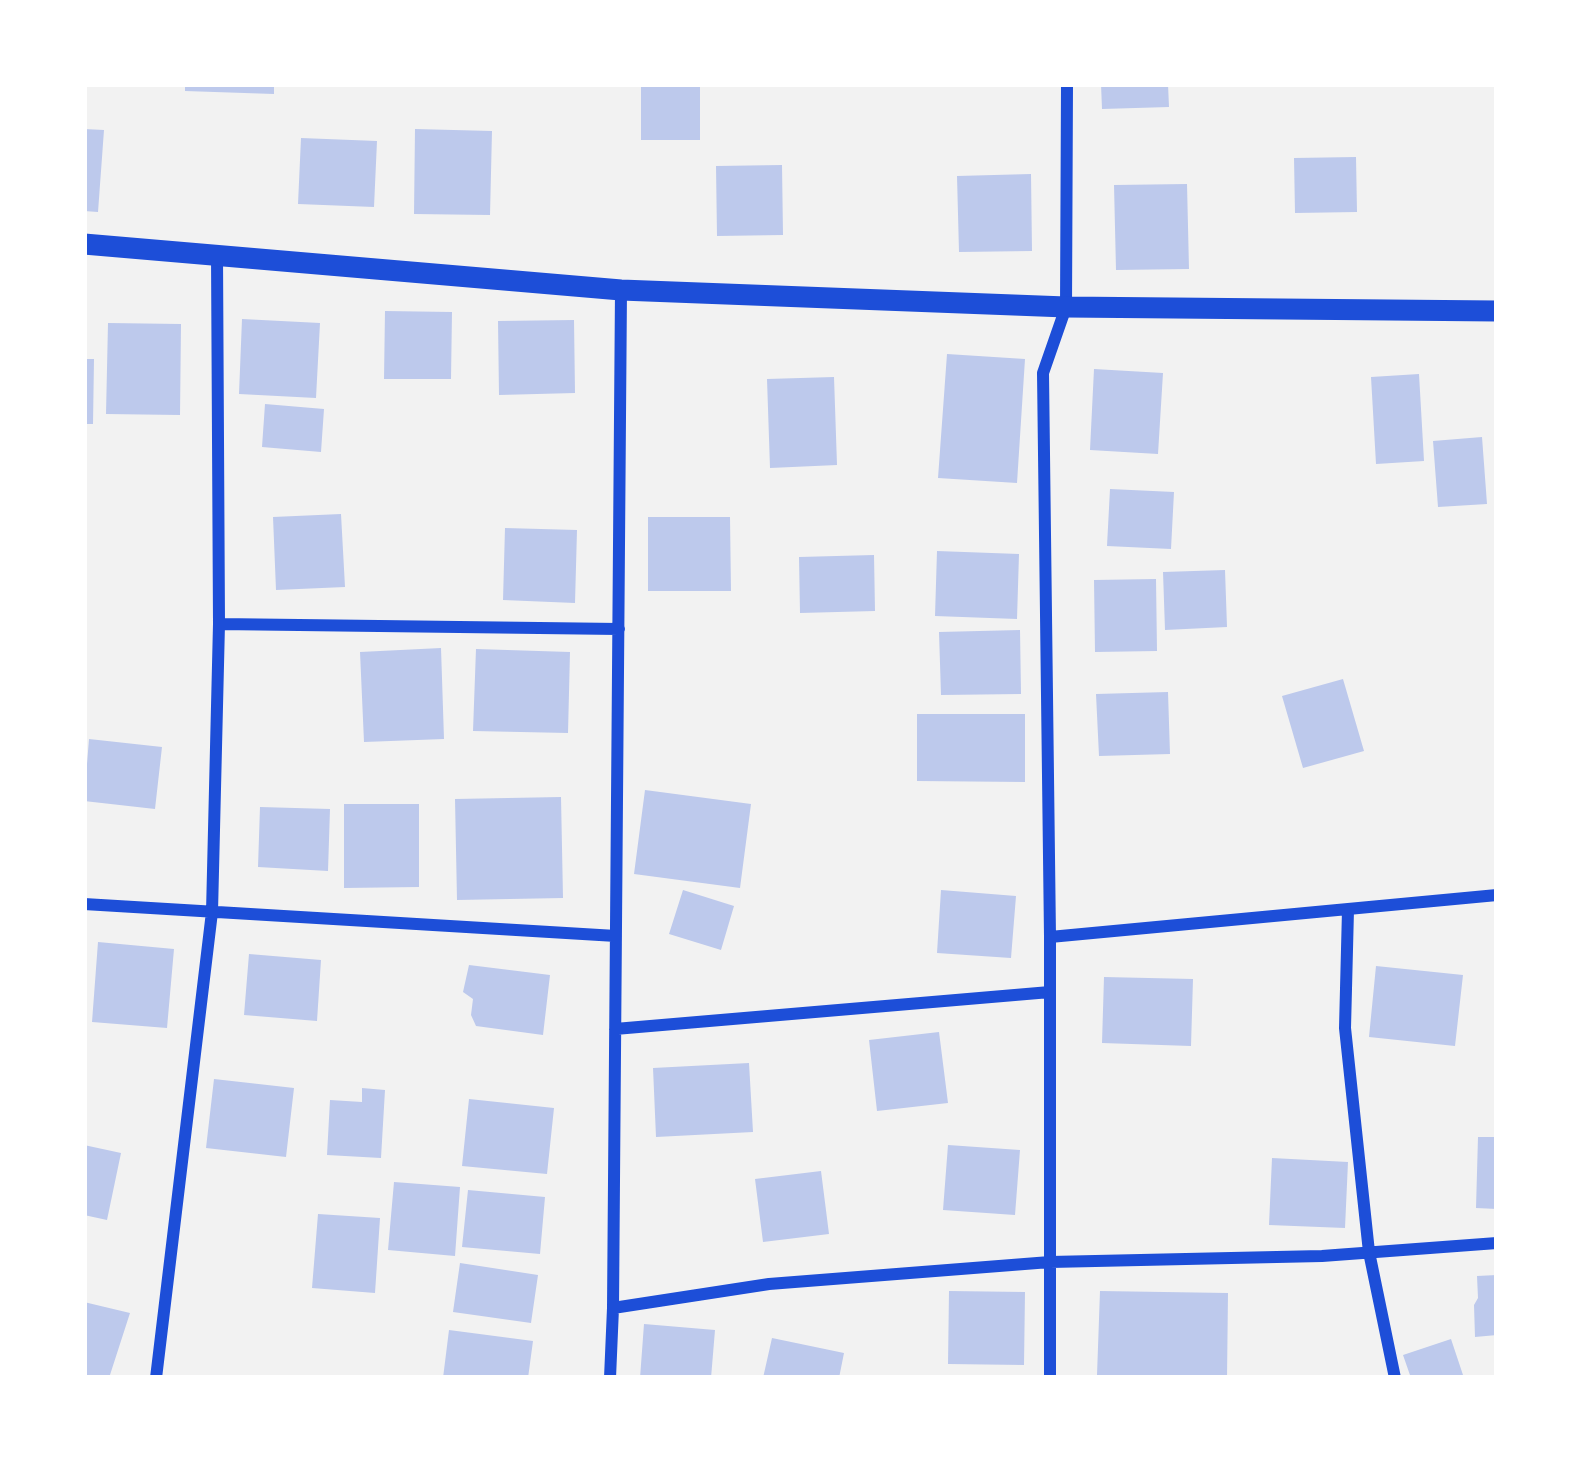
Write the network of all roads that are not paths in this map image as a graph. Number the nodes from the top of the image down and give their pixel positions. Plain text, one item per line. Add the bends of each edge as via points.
1 (1067, 84) edge
2 (84, 244) edge
3 (217, 255) junction
4 (621, 290) junction
5 (1066, 308) junction
6 (1497, 311) edge
7 (219, 624) junction
8 (619, 628) junction
9 (1497, 896) edge
10 (84, 904) edge
11 (1348, 910) junction
12 (212, 912) junction
13 (616, 935) junction
14 (1050, 938) junction
15 (1050, 992) junction
16 (615, 1029) junction
17 (1497, 1243) edge
18 (1369, 1252) junction
19 (1050, 1262) junction
20 (613, 1308) junction
21 (156, 1378) edge
22 (610, 1378) edge
23 (1050, 1378) edge
24 (1394, 1378) edge

1 - 5 street
2 - 3 street
3 - 4 street
3 - 7 street
4 - 5 street
4 - 8 street
5 - 6 street
5 - 14 street via 1043,373
7 - 8 street
7 - 12 street
8 - 13 street
9 - 11 street
10 - 12 street
11 - 14 street
11 - 18 street via 1345,1028
12 - 13 street
12 - 21 street
13 - 16 street
14 - 15 street
15 - 16 street
15 - 19 street
16 - 20 street
17 - 18 street
18 - 19 street
18 - 24 street
19 - 20 street via 769,1284
19 - 23 street
20 - 22 street

